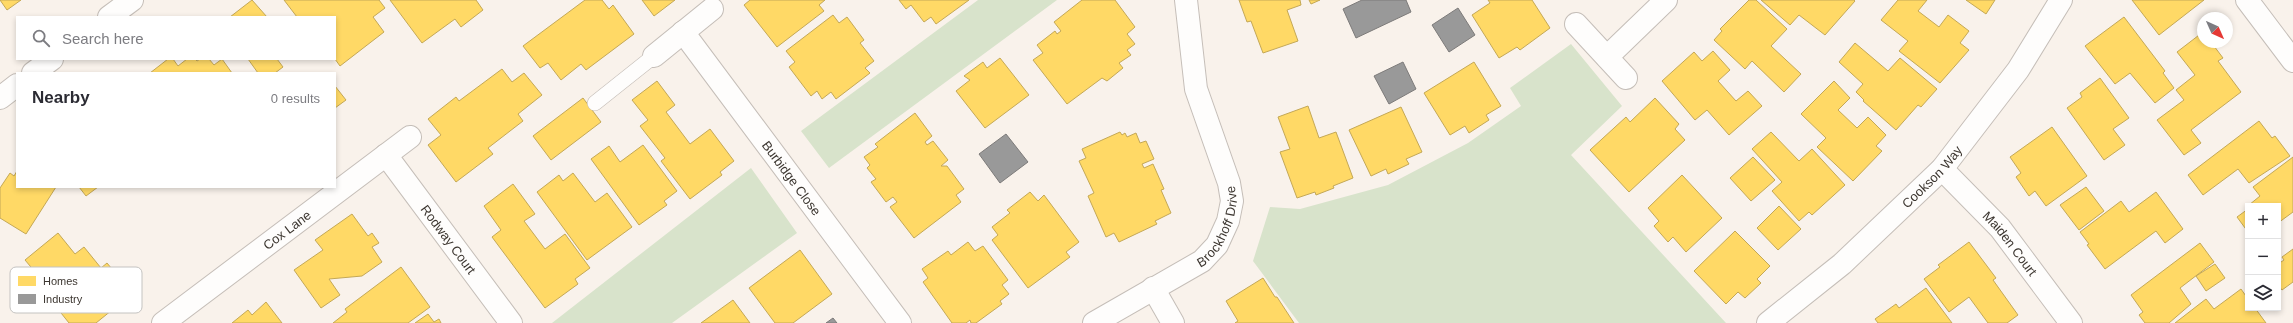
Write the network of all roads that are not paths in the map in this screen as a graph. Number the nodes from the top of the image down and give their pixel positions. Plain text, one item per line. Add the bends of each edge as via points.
1 (132, 0) edge
2 (1186, 0) edge
3 (1666, 0) edge
4 (2061, 0) edge
5 (2247, 0) edge
6 (712, 9) dead end
7 (110, 16) edge
8 (1576, 24) dead end
9 (683, 32) junction
10 (654, 56) joint
11 (1607, 57) junction
12 (51, 60) edge
13 (2293, 60) edge
14 (34, 72) edge
15 (1626, 78) dead end
16 (16, 86) edge
17 (0, 98) edge
18 (595, 103) dead end
19 (410, 137) dead end
20 (386, 155) junction
21 (1942, 169) junction
22 (1153, 288) junction
23 (163, 323) edge
24 (512, 323) edge
25 (900, 323) edge
26 (1094, 323) edge
27 (1173, 323) edge
28 (1768, 323) edge
29 (2072, 323) edge

1 - 7 street
2 - 22 street, Brockhoff Drive via 1196,89 1229,184 1232,201 1228,221 1217,245 1202,261
3 - 11 street
4 - 21 street, Cookson Way via 2018,70
5 - 13 street
6 - 9 street
8 - 11 street
9 - 10 street
9 - 25 street, Burbidge Close
10 - 18 lane
11 - 15 street
12 - 14 street
16 - 17 street
19 - 20 street, Cox Lane
20 - 23 street, Cox Lane
20 - 24 street, Rodway Court
21 - 28 street, Cookson Way via 1842,264
21 - 29 street, Maiden Court via 2000,228
22 - 26 street, Brockhoff Drive
22 - 27 street

